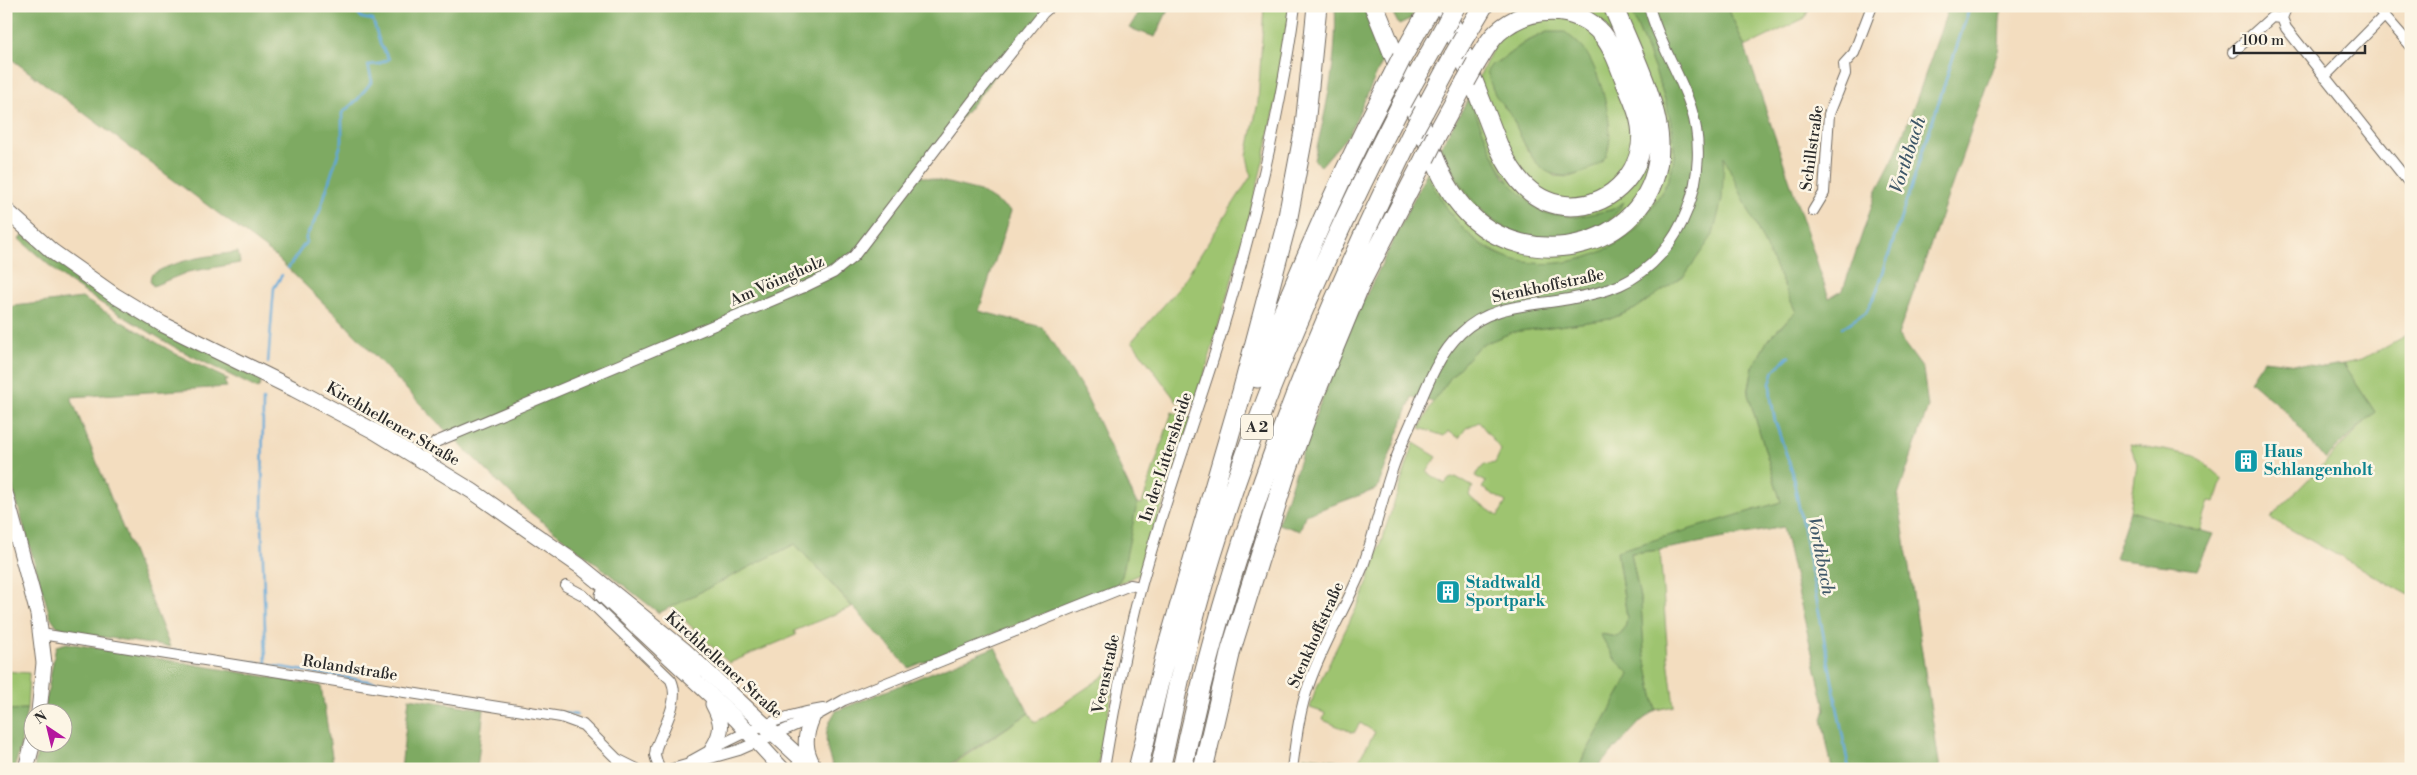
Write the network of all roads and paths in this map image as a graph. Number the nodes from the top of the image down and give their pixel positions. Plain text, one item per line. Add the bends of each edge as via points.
1 (1051, 6) edge
2 (1295, 6) edge
3 (1317, 6) edge
4 (1374, 6) edge
5 (1431, 6) edge
6 (1483, 6) edge
7 (1613, 6) edge
8 (1649, 6) edge
9 (1872, 6) edge
10 (2287, 6) edge
11 (2376, 6) edge
12 (1451, 7) edge
13 (2384, 16) junction
14 (2282, 18) junction
15 (2409, 39) edge
16 (2232, 52) dead end
17 (2324, 77) junction
18 (2411, 185) edge
19 (6, 198) edge
20 (6, 210) edge
21 (1813, 211) dead end
22 (223, 353) junction
23 (1289, 410) junction
24 (423, 460) junction
25 (6, 496) edge
26 (1270, 524) junction
27 (538, 538) junction
28 (1186, 580) junction
29 (566, 586) dead end
30 (1141, 587) junction
31 (41, 634) junction
32 (709, 695) junction
33 (40, 702) edge
34 (826, 708) junction
35 (812, 718) junction
36 (770, 730) junction
37 (753, 737) junction
38 (714, 748) junction
39 (30, 752) edge
40 (683, 766) junction
41 (26, 769) edge
42 (637, 769) edge
43 (658, 769) edge
44 (672, 769) edge
45 (782, 769) edge
46 (813, 769) edge
47 (1104, 769) edge
48 (1138, 769) edge
49 (1160, 769) edge
50 (1182, 769) edge
51 (1203, 769) edge
52 (1292, 769) edge

1 - 24 street, Am Vöingholz via 981,90 854,256 833,273 436,442
2 - 30 street, In der Littersheide via 1275,123 1240,268
3 - 28 highway via 1305,126 1287,222 1242,392
4 - 7 highway via 1436,163 1451,192 1464,209 1491,232 1541,248 1576,245 1613,230 1639,205 1654,176 1658,129 1646,88
5 - 28 highway, bridge via 1334,193 1288,296
6 - 23 highway, A 2, bridge via 1413,131 1352,257
8 - 52 street, Stenkhoffstraße via 1695,124 1698,164 1690,207 1668,246 1622,284 1584,296 1496,311 1463,330 1439,360 1394,464 1348,602 1310,682 1301,708
9 - 21 street, Schillstraße via 1854,53 1844,64 1845,74 1829,114 1824,193
10 - 14 street
11 - 13 street
12 - 26 highway, bridge via 1498,145 1508,165 1535,196 1549,202 1578,206 1603,200 1626,181 1639,156 1641,126 1636,108 1615,55 1602,34 1580,18 1561,12 1540,11 1515,19 1498,32 1476,62 1466,81 1436,136 1354,298 1310,406
12 - 49 highway, A 2, bridge via 1444,28 1354,197 1268,397 1196,610
13 - 15 street
13 - 17 street
14 - 16 street via 2272,17
14 - 17 street via 2286,28
17 - 18 street
19 - 22 main road, Kirchhellener Straße via 65,253
20 - 22 main road, Kirchhellener Straße via 53,252 114,296 162,324
22 - 24 main road, Kirchhellener Straße
23 - 26 highway
23 - 50 highway, A 2 via 1220,618
24 - 27 main road, Kirchhellener Straße
25 - 31 main road via 31,584
26 - 51 highway via 1231,650
27 - 32 main road, Kirchhellener Straße
27 - 36 main road, Kirchhellener Straße via 580,566 656,627
28 - 48 highway
29 - 43 street via 590,601 671,680 675,689 674,700 654,755
30 - 34 street via 1130,585
30 - 47 street, Veenstraße
31 - 33 main road via 44,663
31 - 42 street, Rolandstraße via 561,717 582,725 617,759
32 - 37 main road, Kirchhellener Straße
32 - 38 main road via 722,725
34 - 35 street
34 - 36 street via 806,711
35 - 36 street
35 - 46 main road via 806,733 806,748
36 - 37 street
36 - 46 main road, Kirchhellener Straße
37 - 38 street
37 - 40 street via 702,762
37 - 45 main road, Kirchhellener Straße
38 - 40 street
39 - 41 main road
40 - 44 street

